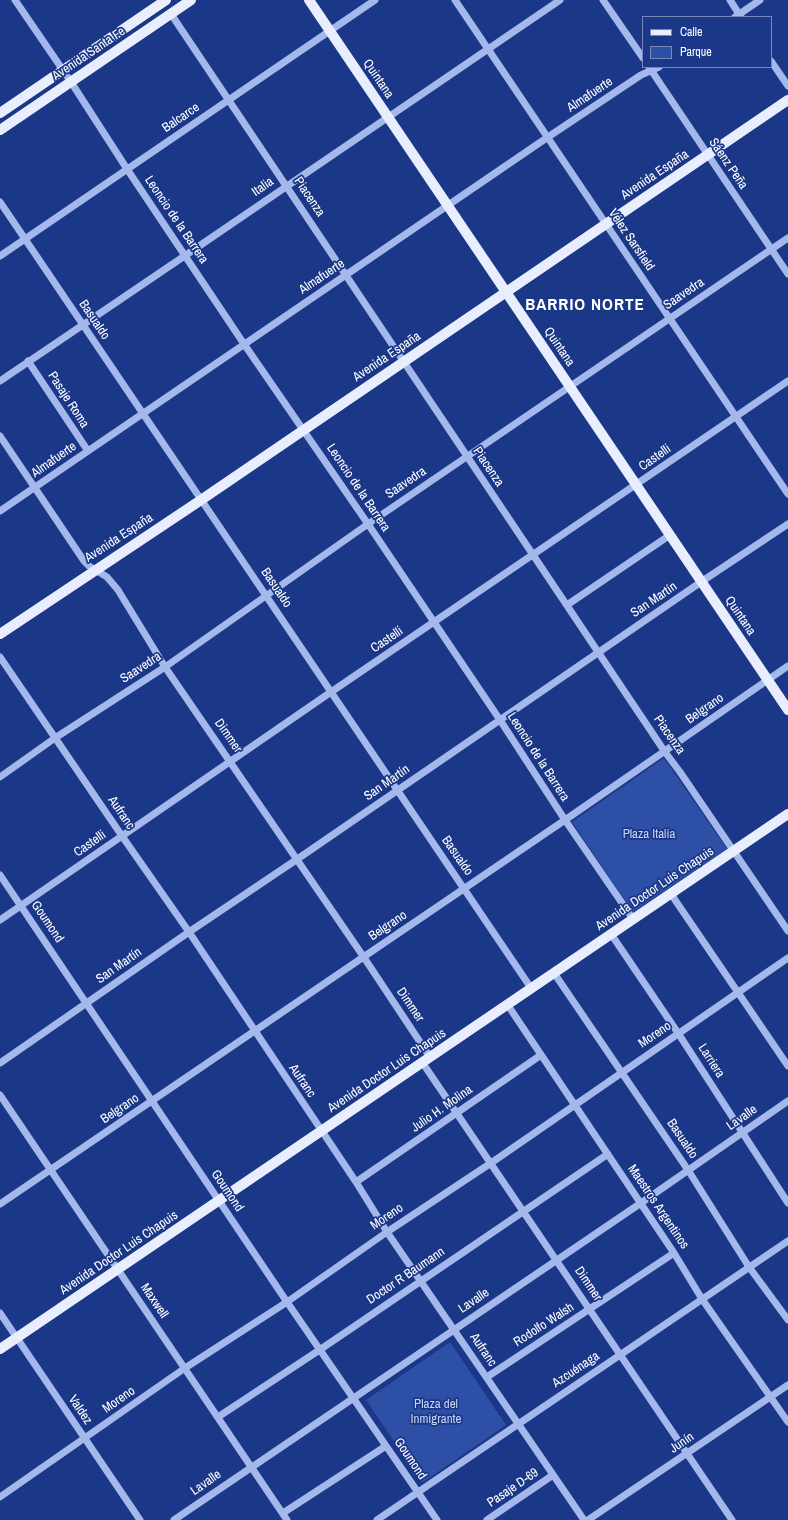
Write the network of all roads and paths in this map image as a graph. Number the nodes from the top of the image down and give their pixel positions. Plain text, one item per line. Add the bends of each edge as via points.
1 (15, 0) edge
2 (191, 0) edge
3 (309, 0) edge
4 (375, 0) edge
5 (456, 0) edge
6 (560, 0) edge
7 (604, 0) edge
8 (730, 0) edge
9 (760, 0) edge
10 (160, 2) edge
11 (171, 14) junction
12 (738, 16) edge
13 (330, 30) junction
14 (488, 49) junction
15 (642, 57) edge
16 (772, 62) edge
17 (62, 69) junction
18 (650, 69) edge
19 (71, 82) junction
20 (788, 86) edge
21 (229, 100) junction
22 (788, 100) edge
23 (0, 113) edge
24 (388, 117) junction
25 (0, 130) edge
26 (548, 137) junction
27 (708, 154) junction
28 (127, 169) junction
29 (286, 186) junction
30 (0, 202) edge
31 (448, 205) junction
32 (606, 224) junction
33 (788, 238) edge
34 (26, 239) junction
35 (772, 249) junction
36 (0, 256) edge
37 (186, 256) junction
38 (788, 274) edge
39 (346, 275) junction
40 (506, 292) junction
41 (670, 318) junction
42 (83, 324) junction
43 (244, 344) junction
44 (28, 361) junction
45 (404, 362) junction
46 (0, 380) edge
47 (788, 381) edge
48 (570, 386) junction
49 (143, 413) junction
50 (736, 417) junction
51 (304, 430) junction
52 (0, 436) edge
53 (88, 452) junction
54 (467, 456) junction
55 (636, 485) junction
56 (34, 488) junction
57 (788, 494) edge
58 (201, 500) junction
59 (0, 511) edge
60 (368, 524) junction
61 (788, 524) edge
62 (670, 535) junction
63 (533, 555) junction
64 (96, 569) junction
65 (701, 582) junction
66 (267, 596) junction
67 (567, 605) junction
68 (434, 622) junction
69 (0, 634) edge
70 (599, 652) junction
71 (0, 657) edge
72 (788, 666) edge
73 (165, 667) junction
74 (768, 680) junction
75 (331, 692) junction
76 (788, 710) edge
77 (500, 720) junction
78 (55, 738) junction
79 (665, 752) junction
80 (231, 762) junction
81 (0, 777) edge
82 (397, 790) junction
83 (788, 814) edge
84 (565, 820) junction
85 (122, 836) junction
86 (734, 851) junction
87 (296, 860) junction
88 (0, 875) edge
89 (465, 888) junction
90 (671, 894) junction
91 (21, 906) junction
92 (633, 919) junction
93 (0, 920) edge
94 (788, 931) edge
95 (189, 932) junction
96 (611, 934) junction
97 (363, 956) junction
98 (788, 958) edge
99 (554, 973) junction
100 (531, 988) junction
101 (738, 992) junction
102 (87, 1003) junction
103 (507, 1004) junction
104 (255, 1031) junction
105 (678, 1033) junction
106 (541, 1055) junction
107 (426, 1060) junction
108 (0, 1063) edge
109 (788, 1066) edge
110 (622, 1072) junction
111 (0, 1095) edge
112 (788, 1101) edge
113 (152, 1102) junction
114 (574, 1105) junction
115 (458, 1113) junction
116 (321, 1131) junction
117 (743, 1132) junction
118 (608, 1154) junction
119 (491, 1163) junction
120 (51, 1170) junction
121 (688, 1170) junction
122 (356, 1182) junction
123 (219, 1200) junction
124 (641, 1203) junction
125 (788, 1203) edge
126 (0, 1204) edge
127 (524, 1211) junction
128 (387, 1232) junction
129 (788, 1240) edge
130 (674, 1253) junction
131 (556, 1259) junction
132 (749, 1267) junction
133 (118, 1269) junction
134 (421, 1280) junction
135 (702, 1299) junction
136 (287, 1302) junction
137 (590, 1309) junction
138 (0, 1313) edge
139 (788, 1320) edge
140 (454, 1329) junction
141 (16, 1338) junction
142 (0, 1349) edge
143 (321, 1349) junction
144 (621, 1354) junction
145 (185, 1368) junction
146 (487, 1377) junction
147 (788, 1385) edge
148 (771, 1397) junction
149 (354, 1398) junction
150 (218, 1417) junction
151 (788, 1422) edge
152 (518, 1424) junction
153 (85, 1438) junction
154 (386, 1446) junction
155 (688, 1454) junction
156 (251, 1466) junction
157 (553, 1475) junction
158 (418, 1492) junction
159 (0, 1497) edge
160 (283, 1513) junction
161 (140, 1520) edge
162 (174, 1520) edge
163 (287, 1520) edge
164 (377, 1520) edge
165 (437, 1520) edge
166 (487, 1520) edge
167 (584, 1520) edge
168 (588, 1520) edge
169 (732, 1520) edge

1 - 17 street, Leoncio de la Barrera
2 - 11 main road, Avenida Santa Fe
3 - 13 main road, Quintana
4 - 13 street, Balcarce
5 - 14 street, Vélez Sarsfield
6 - 14 street, Italia
7 - 15 street
8 - 12 street
9 - 12 street
10 - 17 main road, Avenida Santa Fe
11 - 19 main road, Avenida Santa Fe
11 - 21 street, Piacenza
13 - 21 street, Balcarce
13 - 24 main road, Quintana
14 - 24 street, Italia
14 - 26 street, Vélez Sarsfield
16 - 20 street
17 - 19 street, Leoncio de la Barrera
17 - 23 main road, Avenida Santa Fe
18 - 26 street, Almafuerte
18 - 27 street, Sáenz Peña
19 - 25 main road, Avenida Santa Fe
19 - 28 street, Leoncio de la Barrera
21 - 28 street, Balcarce
21 - 29 street, Piacenza
22 - 27 main road, Avenida España
24 - 29 street, Italia
24 - 31 main road, Quintana
26 - 31 street, Almafuerte
26 - 32 street, Vélez Sarsfield
27 - 32 main road, Avenida España
27 - 35 street, Sáenz Peña
28 - 34 street, Balcarce
28 - 37 street, Leoncio de la Barrera
29 - 37 street, Italia
29 - 39 street, Piacenza
30 - 34 street, Basualdo
31 - 39 street, Almafuerte
31 - 40 main road, Quintana
32 - 40 main road, Avenida España
32 - 41 street, Vélez Sarsfield
33 - 35 street, Saavedra
34 - 36 street, Balcarce
34 - 42 street, Basualdo
35 - 38 street, Sáenz Peña
35 - 41 street, Saavedra
37 - 42 street, Italia
37 - 43 street, Leoncio de la Barrera
39 - 43 street, Almafuerte
39 - 45 street, Piacenza
40 - 45 main road, Avenida España
40 - 48 main road, Quintana
41 - 48 street, Saavedra
41 - 50 street, Vélez Sarsfield
42 - 44 street, Italia
42 - 49 street, Basualdo
43 - 49 street, Almafuerte
43 - 51 street, Leoncio de la Barrera
44 - 46 street, Italia
44 - 53 street, Pasaje Roma
45 - 51 main road, Avenida España
45 - 54 street, Piacenza
47 - 50 street, Castelli
48 - 54 street, Saavedra
48 - 55 main road, Quintana
49 - 53 street, Almafuerte
49 - 58 street, Basualdo
50 - 55 street, Castelli
50 - 57 street, Vélez Sarsfield
51 - 58 main road, Avenida España
51 - 60 street, Leoncio de la Barrera
52 - 56 street, Dimmer
53 - 56 street, Almafuerte
54 - 60 street, Saavedra
54 - 63 street, Piacenza
55 - 62 main road, Quintana
55 - 63 street, Castelli
56 - 59 street, Almafuerte
56 - 64 street, Dimmer via 84,561
58 - 64 main road, Avenida España
58 - 66 street, Basualdo
60 - 66 street, Saavedra
60 - 68 street, Leoncio de la Barrera
61 - 65 street, San Martín
62 - 65 main road, Quintana
62 - 67 street
63 - 67 street, Piacenza
63 - 68 street, Castelli
64 - 69 main road, Avenida España
64 - 73 street, Dimmer via 118,590
65 - 70 street, San Martín
65 - 74 main road, Quintana
66 - 73 street, Saavedra
66 - 75 street, Basualdo
67 - 70 street, Piacenza
68 - 75 street, Castelli
68 - 77 street, Leoncio de la Barrera
70 - 77 street, San Martín
70 - 79 street, Piacenza
71 - 78 street, Aufranc
72 - 74 street, Belgrano
73 - 78 street, Saavedra
73 - 80 street, Dimmer
74 - 76 main road, Quintana
74 - 79 street, Belgrano
75 - 80 street, Castelli
75 - 82 street, Basualdo
77 - 82 street, San Martín
77 - 84 street, Leoncio de la Barrera
78 - 81 street, Saavedra
78 - 85 street, Aufranc
79 - 84 street, Belgrano
79 - 86 street, Piacenza
80 - 85 street, Castelli
80 - 87 street, Dimmer
82 - 87 street, San Martín
82 - 89 street, Basualdo
83 - 86 main road, Avenida Doctor Luis Chapuis
84 - 89 street, Belgrano
84 - 92 street, Leoncio de la Barrera
85 - 91 street, Castelli
85 - 95 street, Aufranc
86 - 90 main road, Avenida Doctor Luis Chapuis
86 - 94 street, Piacenza
87 - 95 street, San Martín
87 - 97 street, Dimmer
88 - 91 street, Goumond
89 - 97 street, Belgrano
89 - 100 street, Basualdo
90 - 92 main road, Avenida Doctor Luis Chapuis
90 - 101 street
91 - 93 street, Castelli
91 - 102 street, Goumond
92 - 96 main road, Avenida Doctor Luis Chapuis
95 - 102 street, San Martín
95 - 104 street, Aufranc
96 - 99 main road, Avenida Doctor Luis Chapuis
96 - 105 street, Larriera
97 - 104 street, Belgrano
97 - 107 street, Dimmer
98 - 101 street, Moreno
99 - 100 main road, Avenida Doctor Luis Chapuis
99 - 110 street, Basualdo
100 - 103 main road, Avenida Doctor Luis Chapuis
101 - 105 street, Moreno
101 - 109 street
102 - 108 street, San Martín
102 - 113 street, Goumond
103 - 106 street, Maestros Argentinos
103 - 107 main road, Avenida Doctor Luis Chapuis
104 - 113 street, Belgrano
104 - 116 street, Aufranc
105 - 110 street, Moreno
105 - 117 street, Larriera
106 - 114 street, Maestros Argentinos
106 - 115 street, Julio H. Molina
107 - 115 street, Dimmer
107 - 116 main road, Avenida Doctor Luis Chapuis
110 - 114 street, Moreno
110 - 121 street, Basualdo
111 - 120 street, Maxwell
112 - 117 street, Lavalle
113 - 120 street, Belgrano
113 - 123 street, Goumond
114 - 118 street, Maestros Argentinos
114 - 119 street, Moreno
115 - 119 street, Dimmer
115 - 122 street, Julio H. Molina
116 - 122 street, Aufranc
116 - 123 main road, Avenida Doctor Luis Chapuis
117 - 121 street, Lavalle
117 - 125 street, Larriera
118 - 124 street, Maestros Argentinos
118 - 127 street, Doctor R Baumann
119 - 127 street, Dimmer
119 - 128 street, Moreno
120 - 126 street, Belgrano
120 - 133 street, Maxwell
121 - 124 street, Lavalle
121 - 132 street, Basualdo
122 - 128 street, Aufranc
123 - 133 main road, Avenida Doctor Luis Chapuis
123 - 136 street, Goumond
124 - 130 street, Maestros Argentinos
124 - 131 street, Lavalle
127 - 131 street, Dimmer
127 - 134 street, Doctor R Baumann
128 - 134 street, Aufranc
128 - 136 street, Moreno
129 - 132 street, Azcuénaga
130 - 135 street, Maestros Argentinos
130 - 137 street, Rodolfo Walsh
131 - 137 street, Dimmer
131 - 140 street, Lavalle
132 - 135 street, Azcuénaga
132 - 139 street, Basualdo
133 - 141 main road, Avenida Doctor Luis Chapuis
133 - 145 street, Maxwell
134 - 140 street, Aufranc
134 - 143 street, Doctor R Baumann
135 - 144 street, Azcuénaga
135 - 148 street, Maestros Argentinos
136 - 143 street, Goumond
136 - 145 street, Moreno
137 - 144 street, Dimmer
137 - 146 street, Rodolfo Walsh
138 - 141 street, Valdez
140 - 146 street, Aufranc
140 - 149 street, Lavalle
141 - 142 main road, Avenida Doctor Luis Chapuis
141 - 153 street, Valdez
143 - 149 street, Goumond
143 - 150 street, Doctor R Baumann
144 - 152 street, Azcuénaga
144 - 155 street, Dimmer
145 - 150 street, Maxwell
145 - 153 street, Moreno
146 - 152 street, Aufranc
147 - 148 street, Junín
148 - 151 street, Maestros Argentinos
148 - 155 street, Junín
149 - 154 street, Goumond
149 - 156 street, Lavalle
150 - 156 street, Maxwell
152 - 157 street, Aufranc
152 - 158 street, Azcuénaga
153 - 159 street, Moreno
153 - 161 street, Valdez
154 - 158 street, Goumond
154 - 160 street
155 - 168 street, Junín
155 - 169 street, Dimmer
156 - 160 street, Maxwell
156 - 162 street, Lavalle
157 - 166 street, Pasaje D-69
157 - 167 street, Aufranc
158 - 164 street, Azcuénaga
158 - 165 street, Goumond
160 - 163 street, Maxwell

